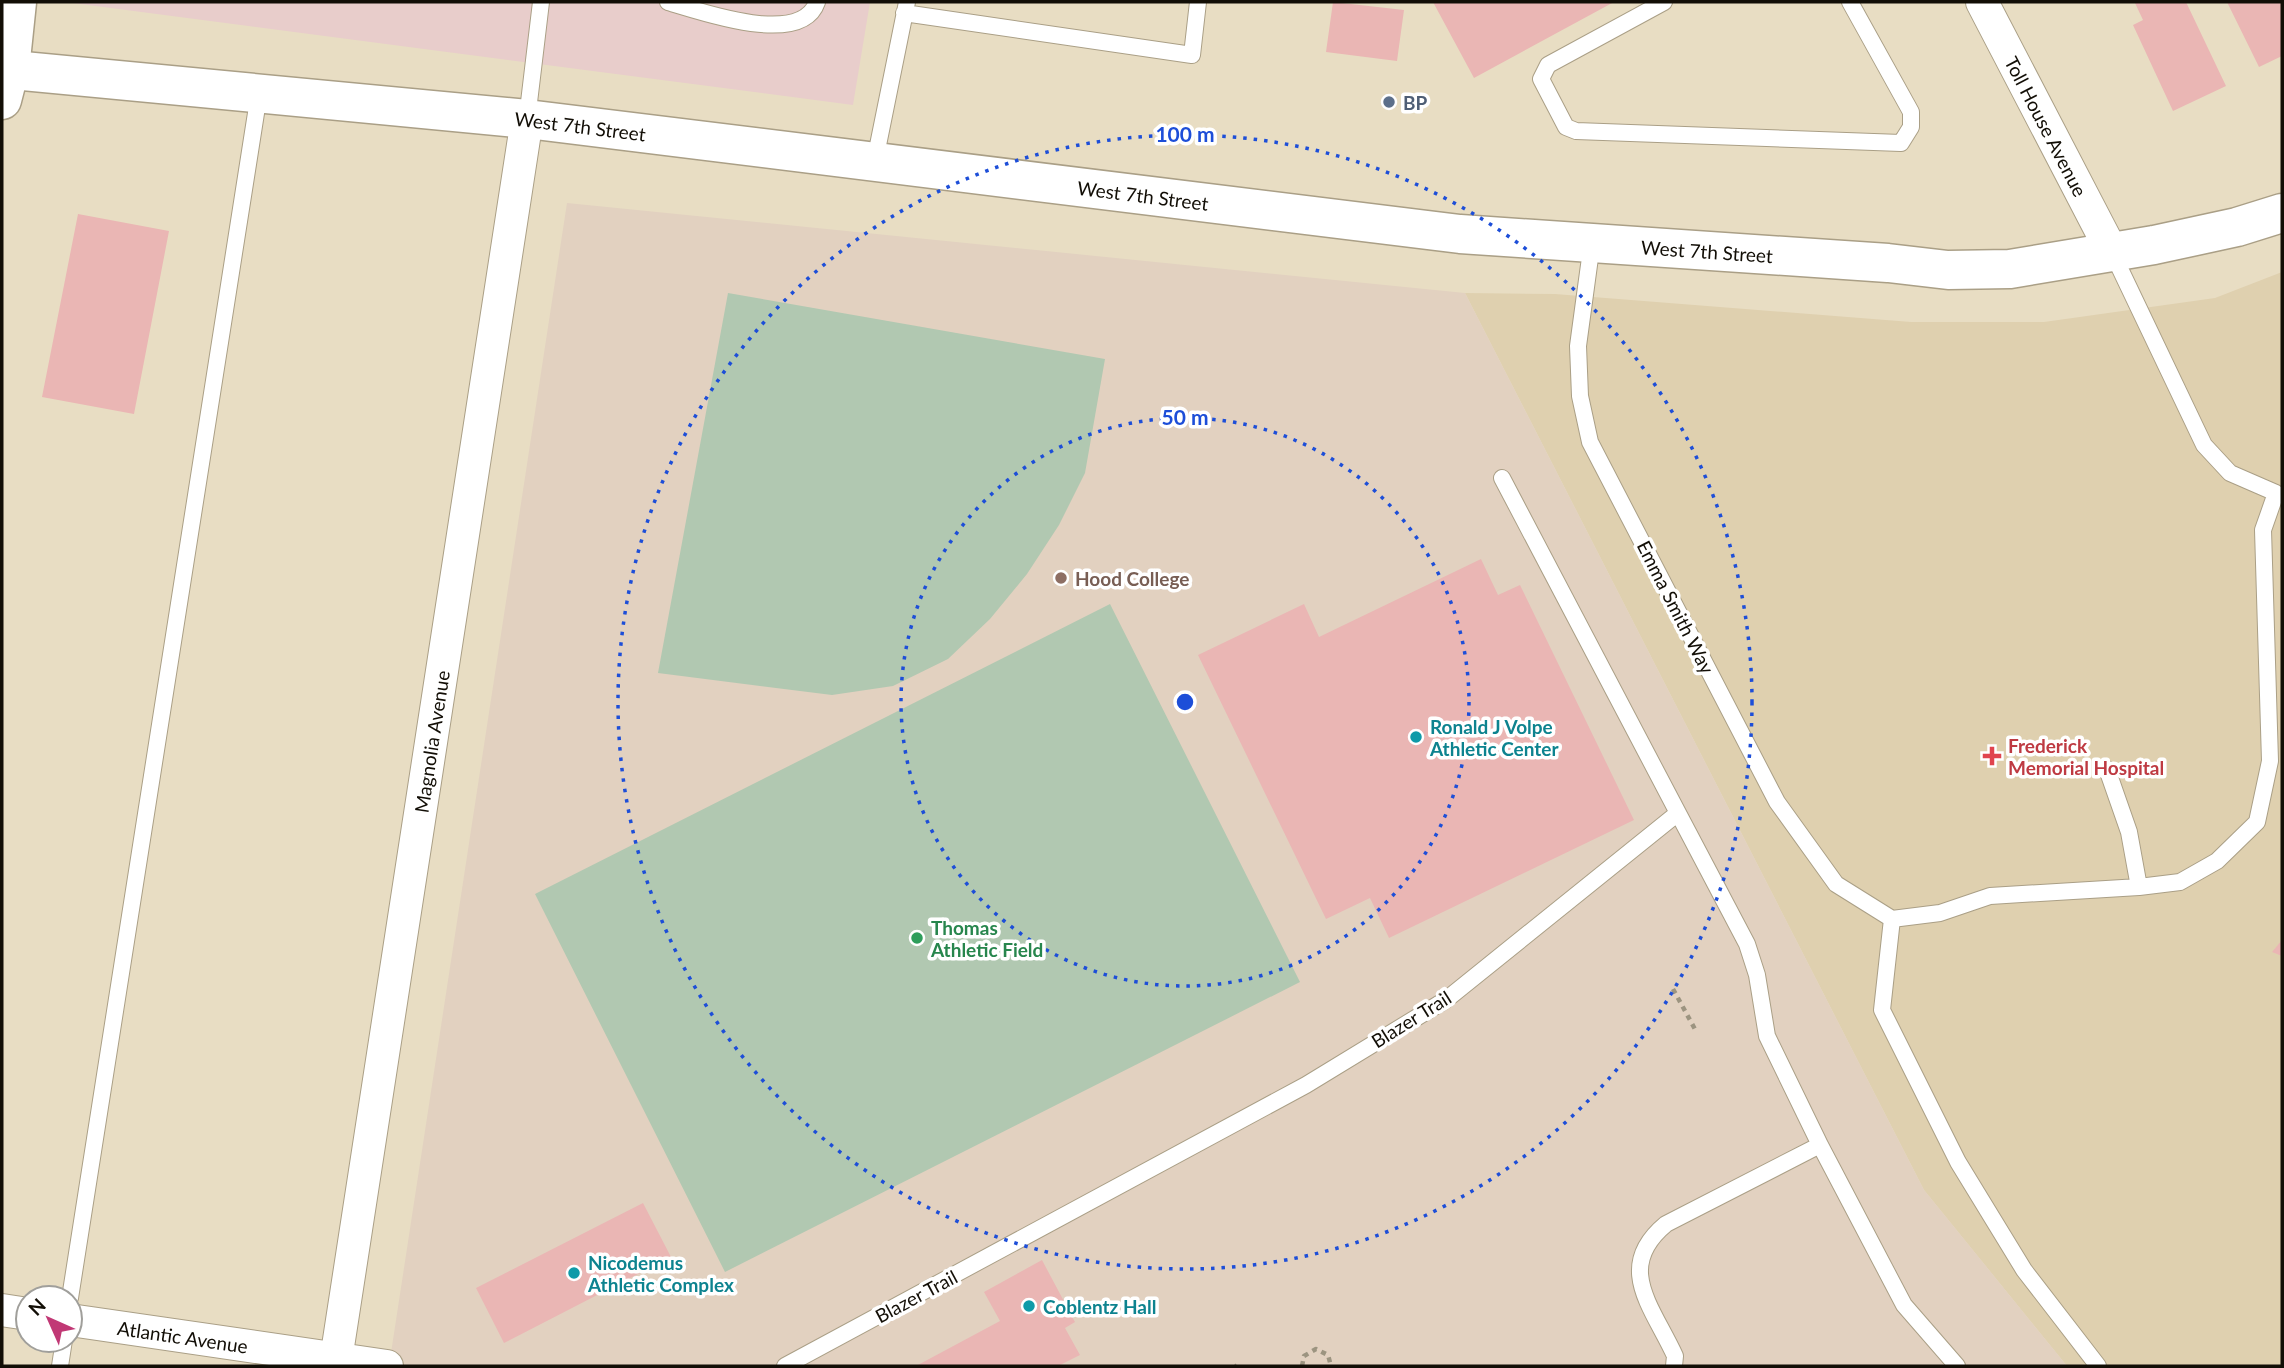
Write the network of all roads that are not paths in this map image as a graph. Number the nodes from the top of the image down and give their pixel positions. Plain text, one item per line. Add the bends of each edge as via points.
1 (17, 2) edge
2 (541, 2) edge
3 (668, 2) edge
4 (817, 2) edge
5 (1198, 2) edge
6 (1664, 2) edge
7 (1850, 2) edge
8 (1982, 2) edge
9 (905, 7) edge
10 (4, 79) edge
11 (259, 94) junction
12 (527, 119) junction
13 (875, 160) junction
14 (2282, 213) edge
15 (1592, 243) junction
16 (2112, 252) junction
17 (1502, 478) dead end
18 (2107, 769) dead end
19 (1678, 813) junction
20 (2139, 887) junction
21 (1892, 919) junction
22 (1820, 1145) junction
23 (72, 1284) edge
24 (84, 1322) edge
25 (336, 1363) edge
26 (387, 1366) edge
27 (785, 1366) edge
28 (1674, 1366) edge
29 (1957, 1366) edge
30 (2098, 1366) edge

1 - 10 main road
2 - 12 lane
3 - 4 lane via 761,25 791,24
5 - 9 lane via 1192,55
6 - 7 lane via 1548,65 1541,79 1566,127 1576,131 1901,143 1911,127 1911,112
8 - 16 street, Toll House Avenue
9 - 13 lane
10 - 11 main road, West 7th Street
11 - 12 main road, West 7th Street
11 - 23 lane
12 - 13 main road, West 7th Street
12 - 25 street, Magnolia Avenue
13 - 15 main road, West 7th Street via 1460,234
14 - 16 main road, West 7th Street via 2237,227
15 - 16 main road, West 7th Street via 1948,270 2010,270
15 - 21 lane, Emma Smith Way via 1578,346 1580,396 1590,442 1777,802 1836,884
16 - 20 lane via 2204,445 2230,473 2276,493 2263,530 2270,761 2257,822 2217,861 2180,882
17 - 19 lane
18 - 20 lane via 2129,832
19 - 22 lane via 1746,944 1758,975 1767,1036
19 - 27 lane, Blazer Trail via 1447,999 1306,1085
20 - 21 lane via 1990,897 1940,913
21 - 30 lane via 1882,1010 1958,1162 2017,1260
22 - 28 lane via 1666,1224 1649,1238 1640,1257 1638,1277 1675,1356
22 - 29 lane via 1904,1305
24 - 25 street, Atlantic Avenue
25 - 26 street, Atlantic Avenue

